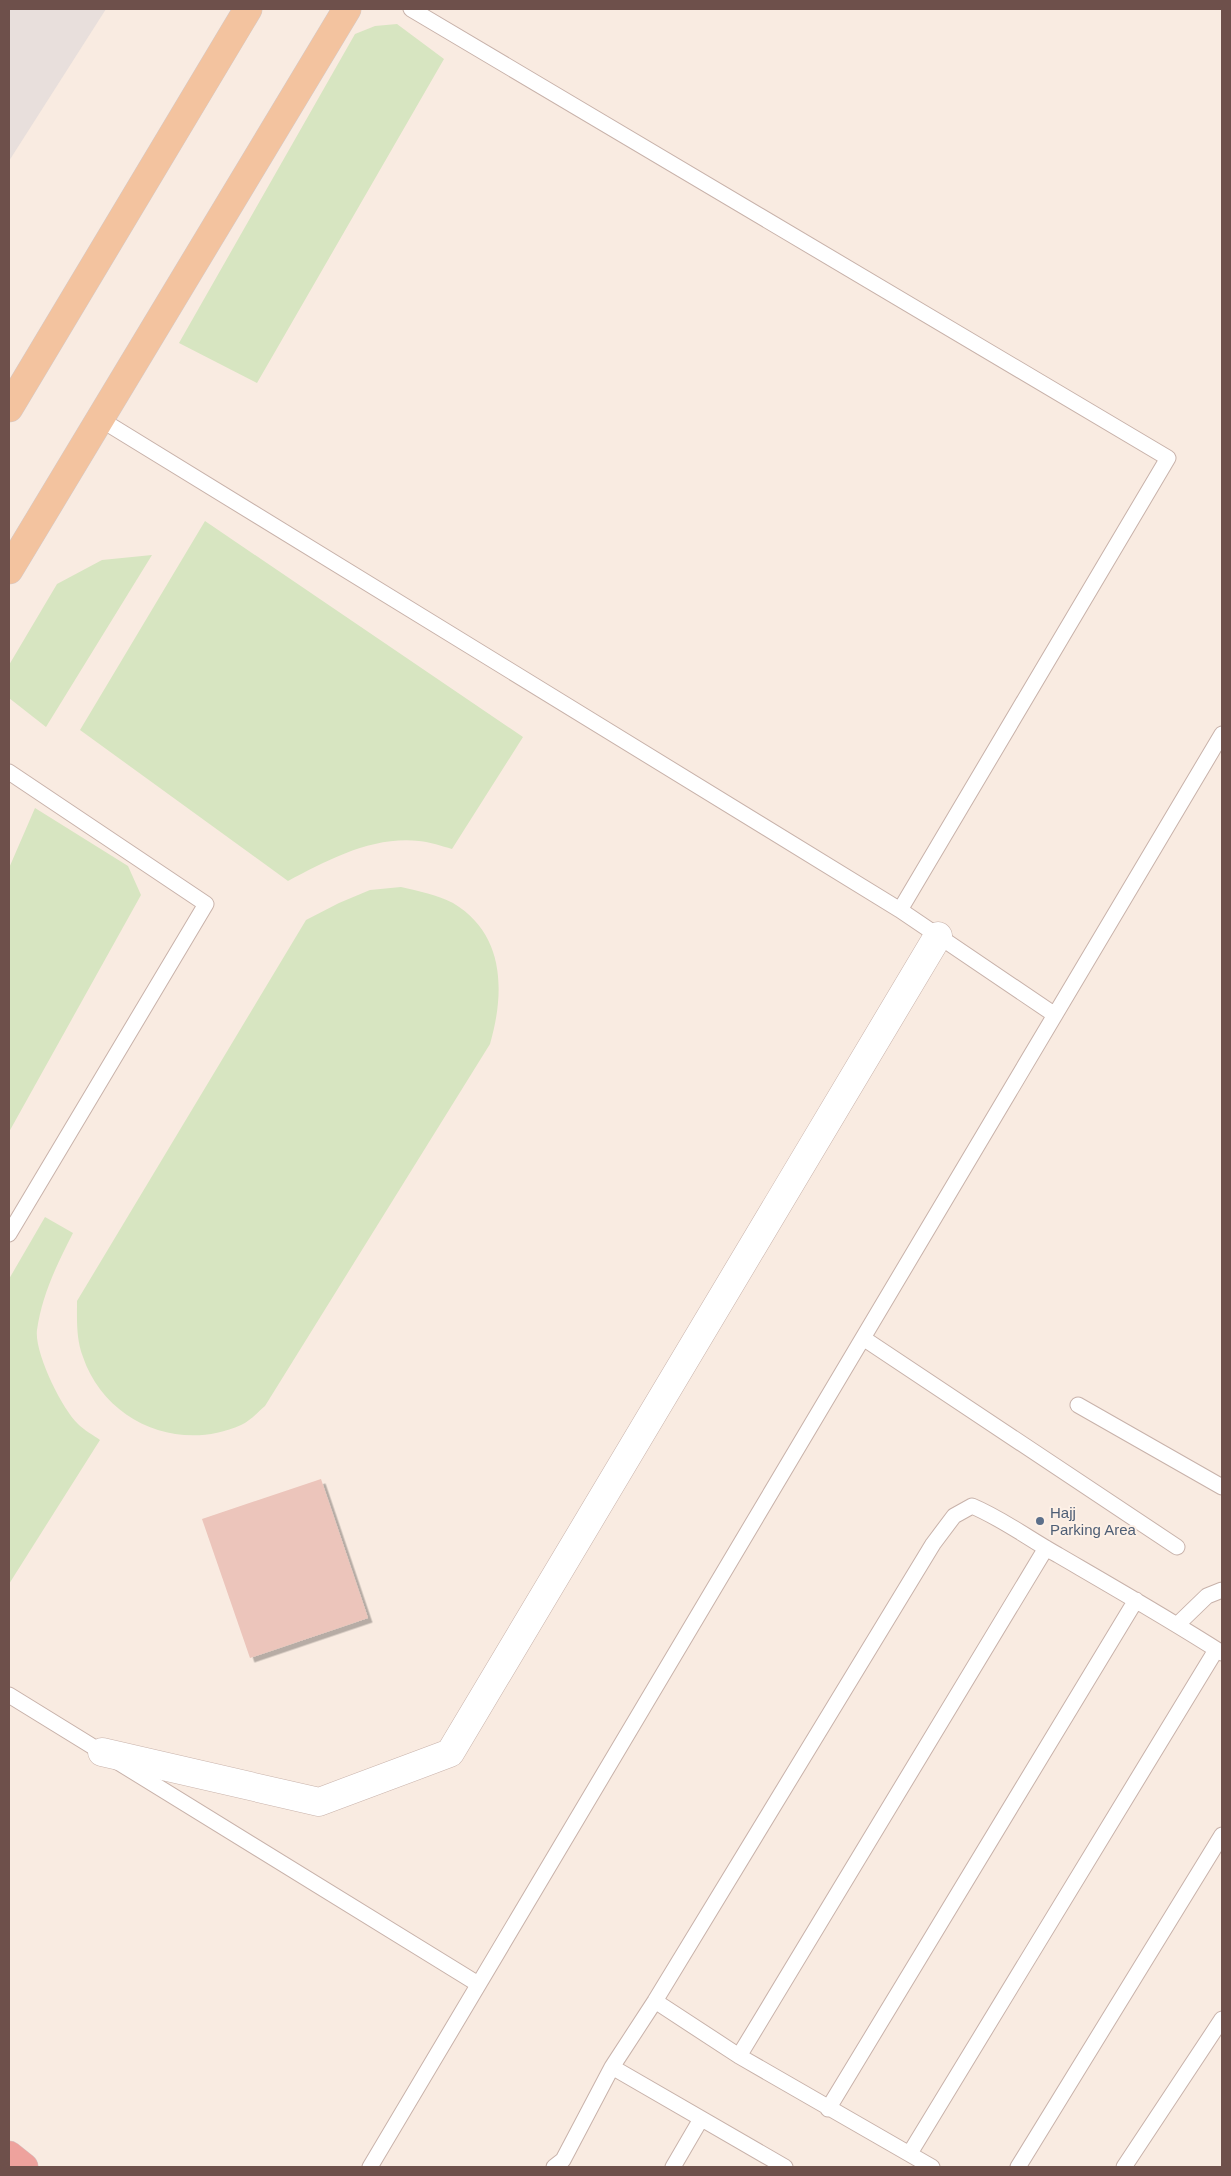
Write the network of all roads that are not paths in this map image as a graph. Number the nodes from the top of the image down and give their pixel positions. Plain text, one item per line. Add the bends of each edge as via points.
1 (248, 9) edge
2 (347, 9) edge
3 (411, 9) edge
4 (9, 408) edge
5 (100, 419) junction
6 (9, 570) edge
7 (1222, 734) edge
8 (9, 772) edge
9 (900, 910) junction
10 (938, 936) junction
11 (1055, 1015) junction
12 (9, 1234) edge
13 (863, 1338) junction
14 (1078, 1405) dead end
15 (1222, 1487) edge
16 (1177, 1547) dead end
17 (1046, 1548) junction
18 (1222, 1590) edge
19 (1136, 1600) junction
20 (1178, 1624) junction
21 (1219, 1652) edge
22 (9, 1695) edge
23 (102, 1752) junction
24 (1222, 1835) edge
25 (478, 1984) junction
26 (655, 2001) junction
27 (1222, 2019) edge
28 (739, 2056) junction
29 (612, 2067) junction
30 (828, 2109) junction
31 (702, 2119) junction
32 (910, 2153) junction
33 (9, 2155) edge
34 (24, 2167) edge
35 (370, 2167) edge
36 (554, 2167) edge
37 (673, 2167) edge
38 (784, 2167) edge
39 (932, 2167) edge
40 (1018, 2167) edge
41 (1124, 2167) edge

1 - 4 main road
2 - 5 main road
3 - 9 lane via 1168,458
5 - 6 main road
5 - 9 lane
7 - 11 lane
8 - 12 lane via 206,904
9 - 10 lane
10 - 11 lane
10 - 23 street via 450,1753 319,1802
11 - 13 lane
13 - 16 lane
13 - 25 lane
14 - 15 lane
17 - 19 lane
17 - 26 lane via 997,1516 972,1506 954,1516
17 - 28 lane
18 - 20 lane via 1207,1596
19 - 20 lane
19 - 30 lane
20 - 21 lane
21 - 32 lane
22 - 23 lane
23 - 25 lane
24 - 40 lane
25 - 35 lane
26 - 28 lane
26 - 29 lane
27 - 41 lane
28 - 30 lane
29 - 31 lane
29 - 36 lane via 563,2160
30 - 32 lane
31 - 37 lane
31 - 38 lane
32 - 39 lane
33 - 34 highway

